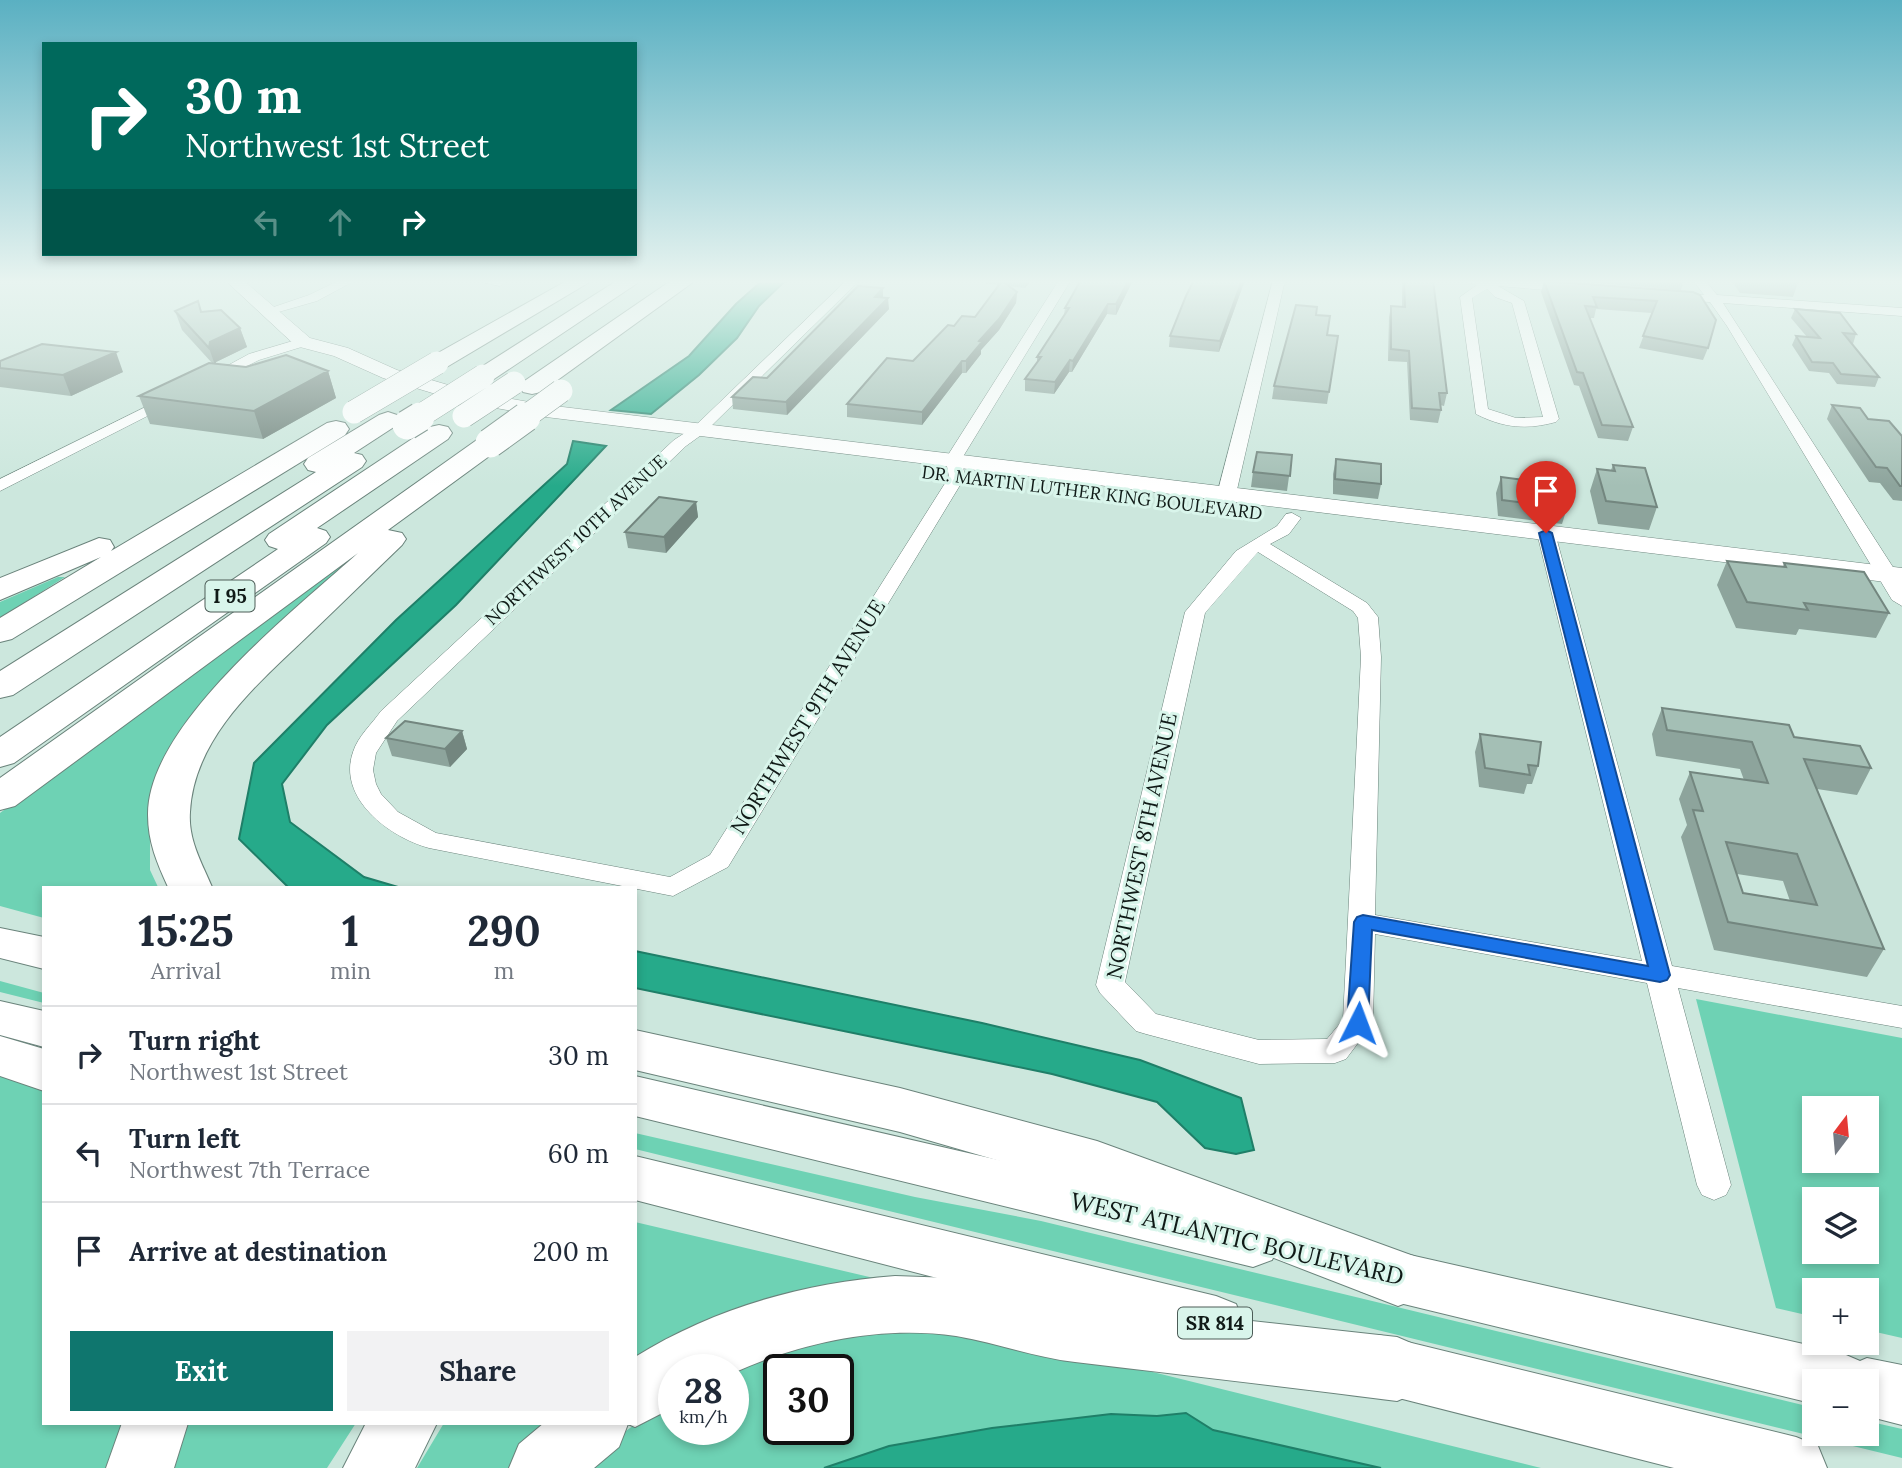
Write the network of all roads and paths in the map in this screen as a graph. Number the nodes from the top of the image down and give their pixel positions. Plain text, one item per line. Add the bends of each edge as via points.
1 (282, 349) edge
2 (305, 349) edge
3 (328, 349) edge
4 (480, 349) edge
5 (492, 349) edge
6 (497, 349) edge
7 (573, 349) edge
8 (586, 349) edge
9 (624, 349) edge
10 (625, 349) edge
11 (782, 349) edge
12 (1025, 349) edge
13 (1262, 349) edge
14 (1473, 349) edge
15 (1531, 349) edge
16 (1748, 349) edge
17 (613, 359) dead end
18 (457, 369) junction
19 (334, 372) dead end
20 (523, 385) junction
21 (375, 411) junction
22 (690, 436) junction
23 (473, 439) junction
24 (955, 469) junction
25 (0, 486) edge
26 (1225, 502) junction
27 (1292, 518) junction
28 (1548, 542) junction
29 (1257, 544) junction
30 (1899, 588) edge
31 (0, 590) edge
32 (0, 632) edge
33 (0, 663) edge
34 (0, 687) edge
35 (0, 729) edge
36 (0, 755) edge
37 (0, 797) edge
38 (393, 822) joint
39 (190, 886) edge
40 (1363, 922) junction
41 (0, 943) edge
42 (42, 953) edge
43 (1660, 975) junction
44 (1902, 1017) edge
45 (0, 1018) edge
46 (42, 1028) edge
47 (637, 1050) edge
48 (0, 1056) edge
49 (42, 1069) edge
50 (637, 1096) edge
51 (637, 1179) edge
52 (1714, 1185) dead end
53 (1398, 1278) junction
54 (1397, 1369) junction
55 (1802, 1372) edge
56 (1879, 1390) edge
57 (637, 1393) edge
58 (1902, 1395) edge
59 (154, 1425) edge
60 (403, 1425) edge
61 (593, 1425) edge
62 (141, 1468) edge
63 (377, 1468) edge
64 (543, 1468) edge
65 (1796, 1468) edge

1 - 25 street via 254,357
2 - 19 main road, DR. MARTIN LUTHER KING BOULEVARD via 307,358
3 - 22 main road, DR. MARTIN LUTHER KING BOULEVARD via 469,398
4 - 18 highway
5 - 18 highway
6 - 18 highway
7 - 20 highway
8 - 20 highway, I 95
9 - 23 highway via 570,389
10 - 17 highway
11 - 22 street, NORTHWEST 10TH AVENUE
12 - 24 street, NORTHWEST 9TH AVENUE
13 - 26 street
14 - 15 street via 1482,411 1518,424 1551,419
16 - 30 street
18 - 21 highway, bridge
18 - 21 highway, bridge
20 - 23 highway, I 95
21 - 22 main road, DR. MARTIN LUTHER KING BOULEVARD via 451,411 530,424
21 - 31 highway via 132,531
21 - 32 highway
21 - 33 highway
21 - 34 highway
22 - 24 main road, DR. MARTIN LUTHER KING BOULEVARD
22 - 38 street, NORTHWEST 10TH AVENUE via 388,716 365,751 362,776 369,798
23 - 35 highway
23 - 36 highway, I 95
23 - 37 highway
23 - 39 highway via 361,567 237,685 203,724 179,768 170,814 174,855
24 - 26 main road, DR. MARTIN LUTHER KING BOULEVARD
24 - 38 street, NORTHWEST 9TH AVENUE via 719,861 696,876 673,887 429,840
26 - 27 main road, DR. MARTIN LUTHER KING BOULEVARD
26 - 28 main road, DR. MARTIN LUTHER KING BOULEVARD
27 - 28 main road, DR. MARTIN LUTHER KING BOULEVARD
27 - 29 street, NORTHWEST 8TH AVENUE via 1283,530
28 - 30 main road, DR. MARTIN LUTHER KING BOULEVARD
28 - 43 street
29 - 40 street, NORTHWEST 8TH AVENUE via 1360,607 1368,617 1371,657
29 - 40 street, NORTHWEST 8TH AVENUE via 1195,612 1110,985 1146,1023 1259,1052 1335,1051 1358,1023
40 - 43 street
41 - 42 main road
43 - 44 street
43 - 52 street
45 - 46 main road
47 - 53 highway via 900,1110 1097,1165
48 - 49 highway
50 - 53 main road, WEST ATLANTIC BOULEVARD
51 - 54 main road, SR 814
53 - 55 main road, WEST ATLANTIC BOULEVARD
54 - 57 highway via 1054,1329 971,1310 900,1305 830,1312 768,1328 689,1362
54 - 65 main road, SR 814
56 - 58 main road
59 - 62 highway
60 - 63 highway
61 - 64 highway

